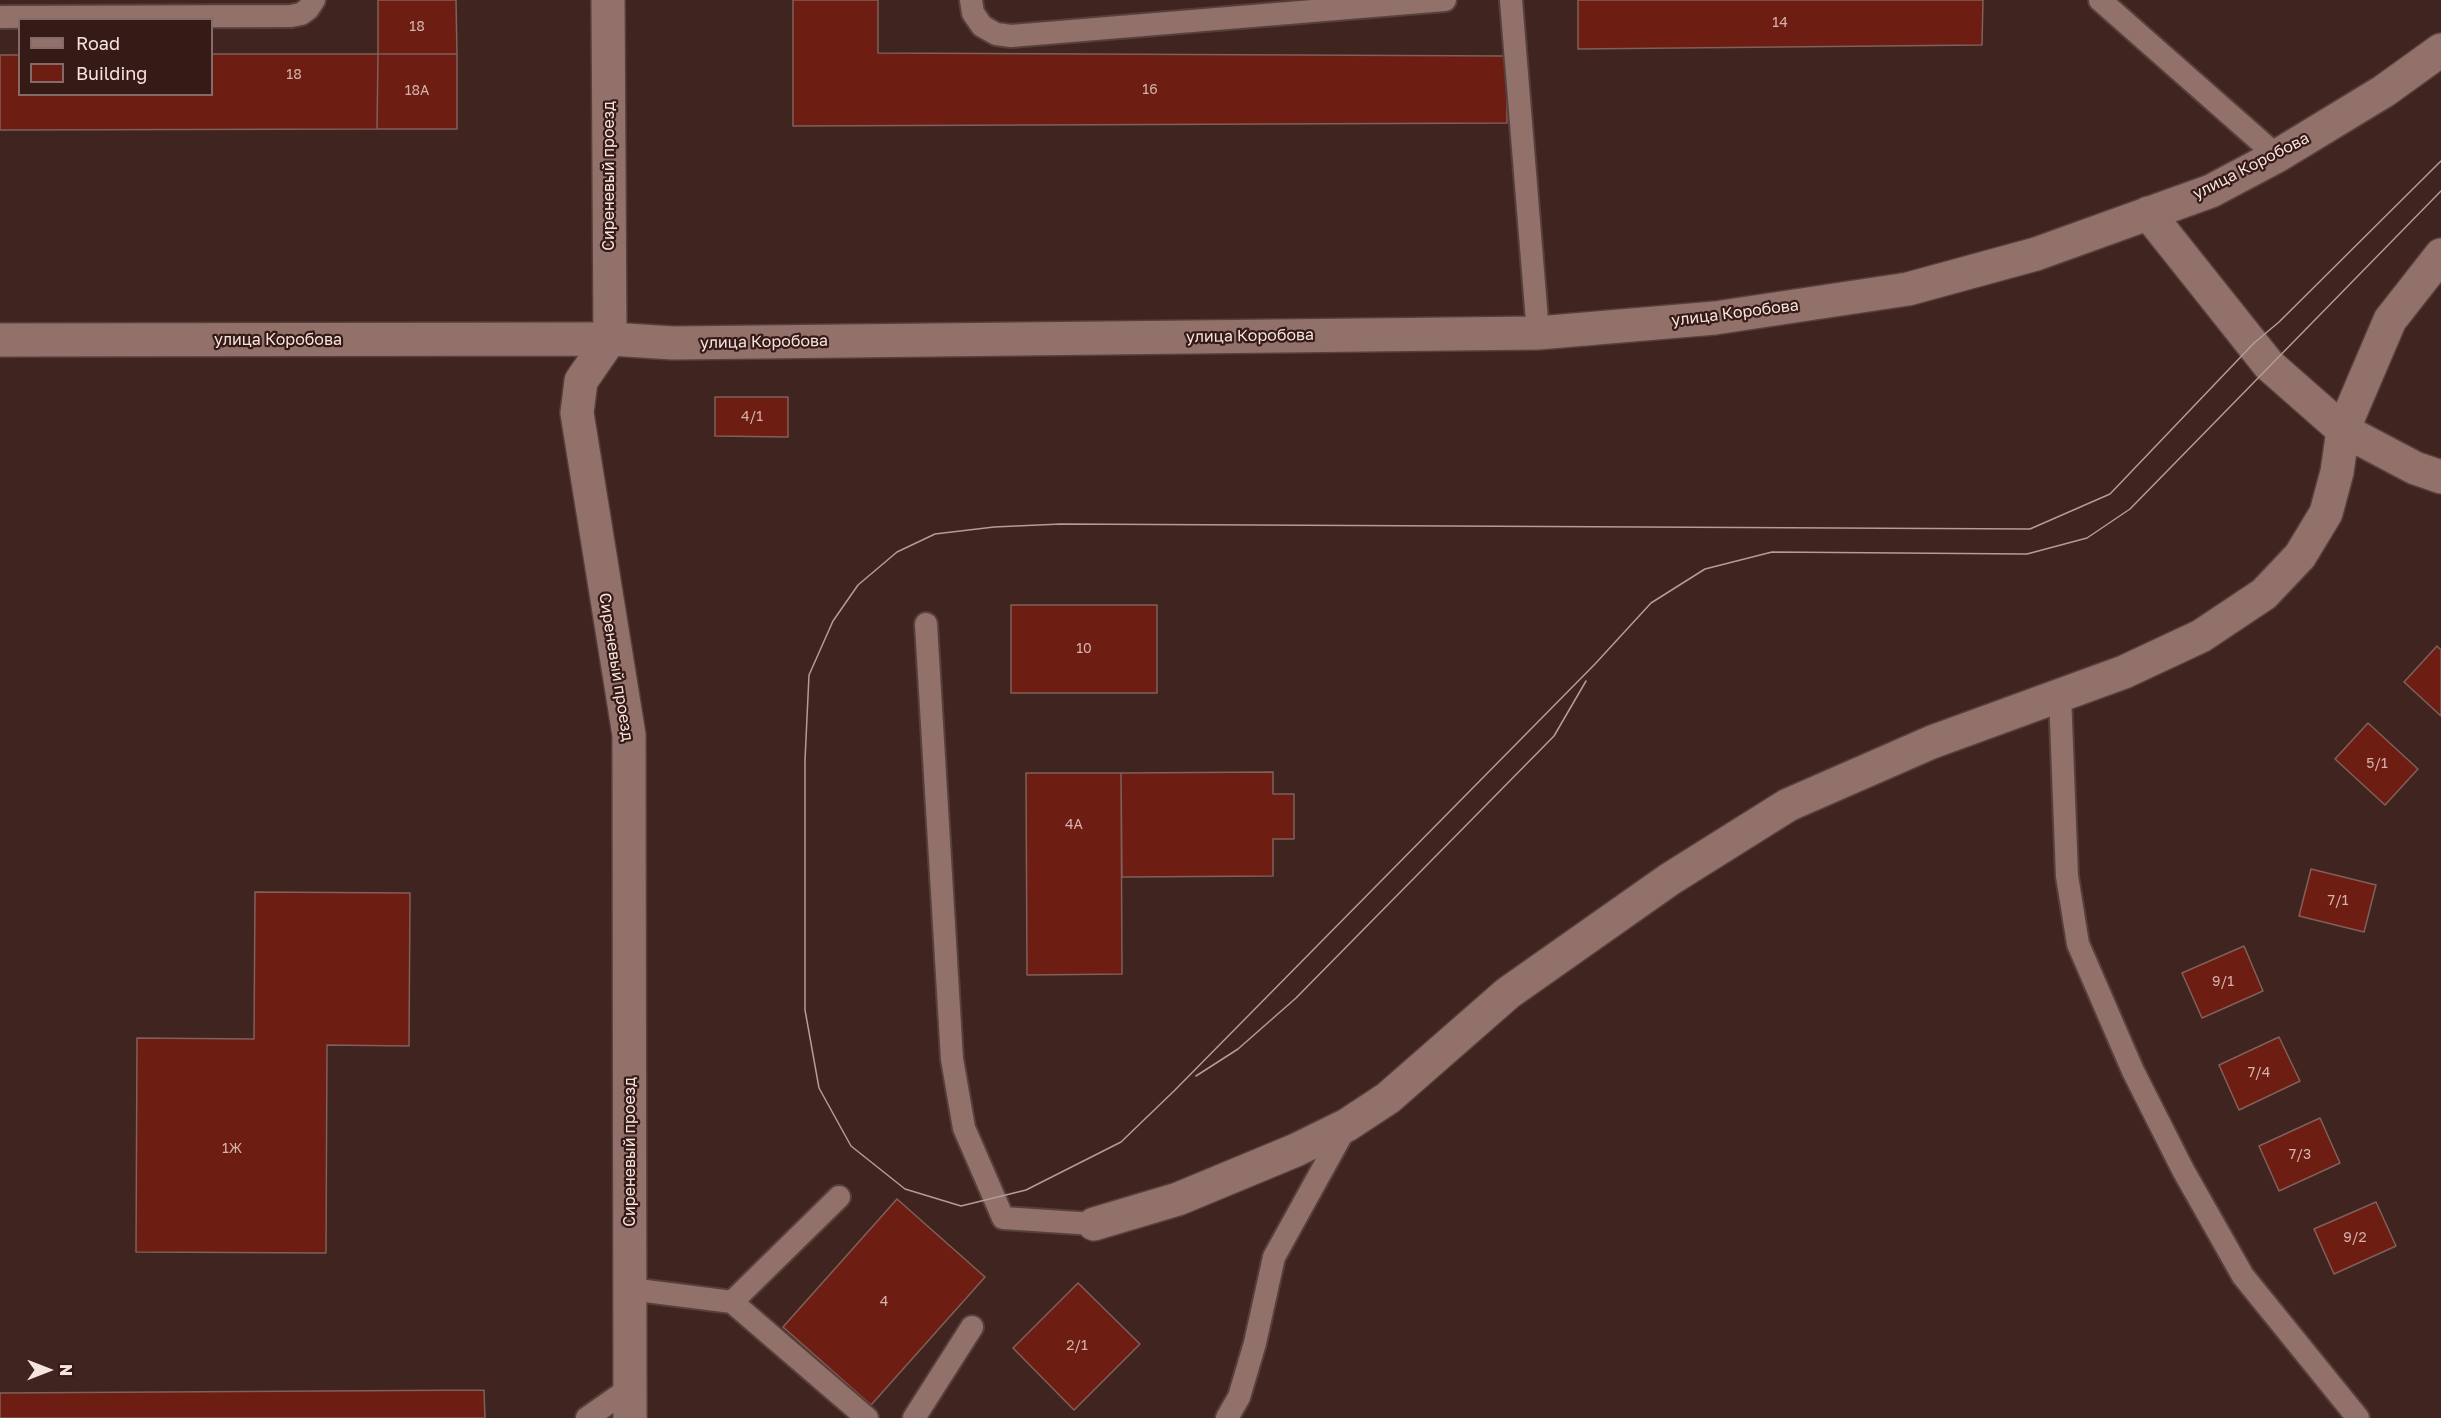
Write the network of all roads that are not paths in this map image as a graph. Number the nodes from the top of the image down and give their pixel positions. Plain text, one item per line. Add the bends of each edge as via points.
1 (314, 0) edge
2 (608, 0) edge
3 (971, 0) edge
4 (1445, 0) edge
5 (1511, 0) edge
6 (2100, 0) edge
7 (0, 17) edge
8 (2441, 50) edge
9 (2277, 156) junction
10 (2148, 213) junction
11 (2441, 255) edge
12 (1538, 333) junction
13 (610, 339) junction
14 (0, 340) edge
15 (2343, 430) junction
16 (2441, 477) edge
17 (926, 624) dead end
18 (2060, 695) junction
19 (1347, 1125) junction
20 (839, 1197) dead end
21 (1094, 1224) joint
22 (630, 1289) junction
23 (732, 1302) junction
24 (972, 1327) dead end
25 (630, 1403) edge
26 (921, 1415) edge
27 (587, 1418) edge
28 (867, 1418) edge
29 (1227, 1418) edge
30 (2358, 1418) edge

1 - 7 lane via 301,14 291,16
2 - 13 street, Сиреневый проезд
3 - 4 lane via 973,13 982,26 1011,36
5 - 12 lane
6 - 9 lane
8 - 9 street, улица Коробова via 2384,91
9 - 10 street, улица Коробова via 2211,191
10 - 12 street, улица Коробова via 2036,254 1908,289 1715,318
10 - 15 street via 2270,365
11 - 15 street via 2390,320
12 - 13 street, улица Коробова via 697,343
13 - 14 street, улица Коробова
13 - 22 street, Сиреневый проезд via 581,381 577,413 629,735
15 - 16 street via 2415,468
15 - 18 street via 2326,513 2300,556 2264,594 2201,636 2124,672
17 - 21 lane via 952,1059 964,1128 1003,1218
18 - 19 street via 1932,742 1788,804 1670,879 1508,993 1388,1098
18 - 30 lane via 2067,876 2078,944 2133,1071 2243,1276
19 - 21 street via 1178,1199
19 - 29 lane via 1274,1257 1255,1343 1239,1397
20 - 23 lane
22 - 23 lane
22 - 25 street, Сиреневый проезд
23 - 28 lane
24 - 26 lane
25 - 27 lane

